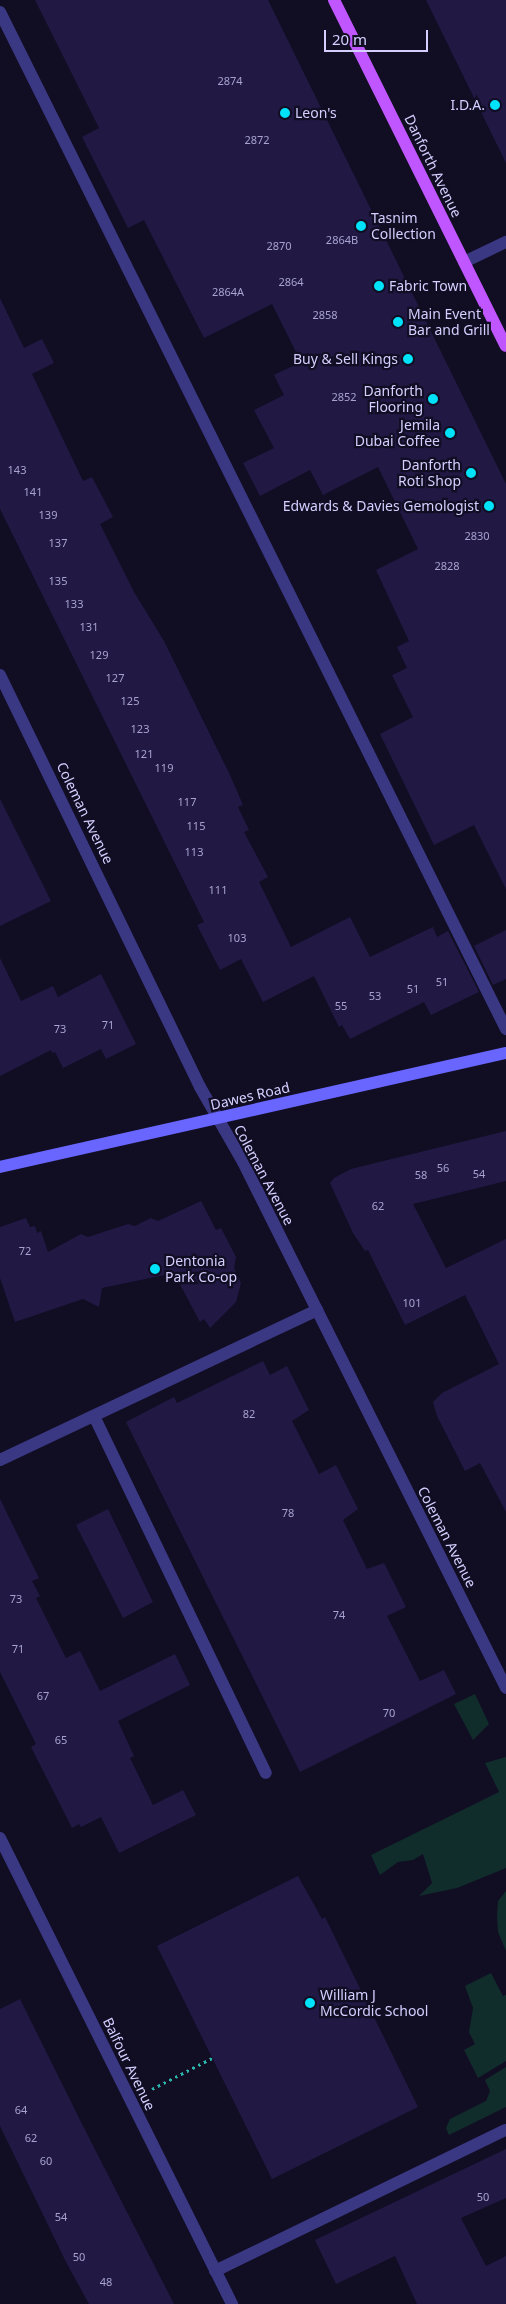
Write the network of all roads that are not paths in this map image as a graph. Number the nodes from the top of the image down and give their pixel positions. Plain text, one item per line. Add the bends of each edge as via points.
1 (334, 0) edge
2 (0, 12) edge
3 (506, 242) edge
4 (464, 262) junction
5 (506, 346) edge
6 (0, 675) edge
7 (506, 1030) edge
8 (506, 1053) edge
9 (216, 1119) junction
10 (0, 1167) edge
11 (317, 1310) junction
12 (94, 1416) junction
13 (0, 1460) edge
14 (506, 1688) edge
15 (266, 1773) dead end
16 (0, 1838) edge
17 (506, 2130) edge
18 (215, 2271) junction
19 (232, 2304) edge

1 - 4 main road, Danforth Avenue
2 - 7 street
3 - 4 street
4 - 5 main road, Danforth Avenue
6 - 9 street, Coleman Avenue
8 - 9 street, Dawes Road
9 - 10 street, Dawes Road
9 - 11 street, Coleman Avenue via 242,1162
11 - 12 street
11 - 14 street, Coleman Avenue
12 - 13 street
12 - 15 street
16 - 18 street, Balfour Avenue
17 - 18 street
18 - 19 street, Balfour Avenue

